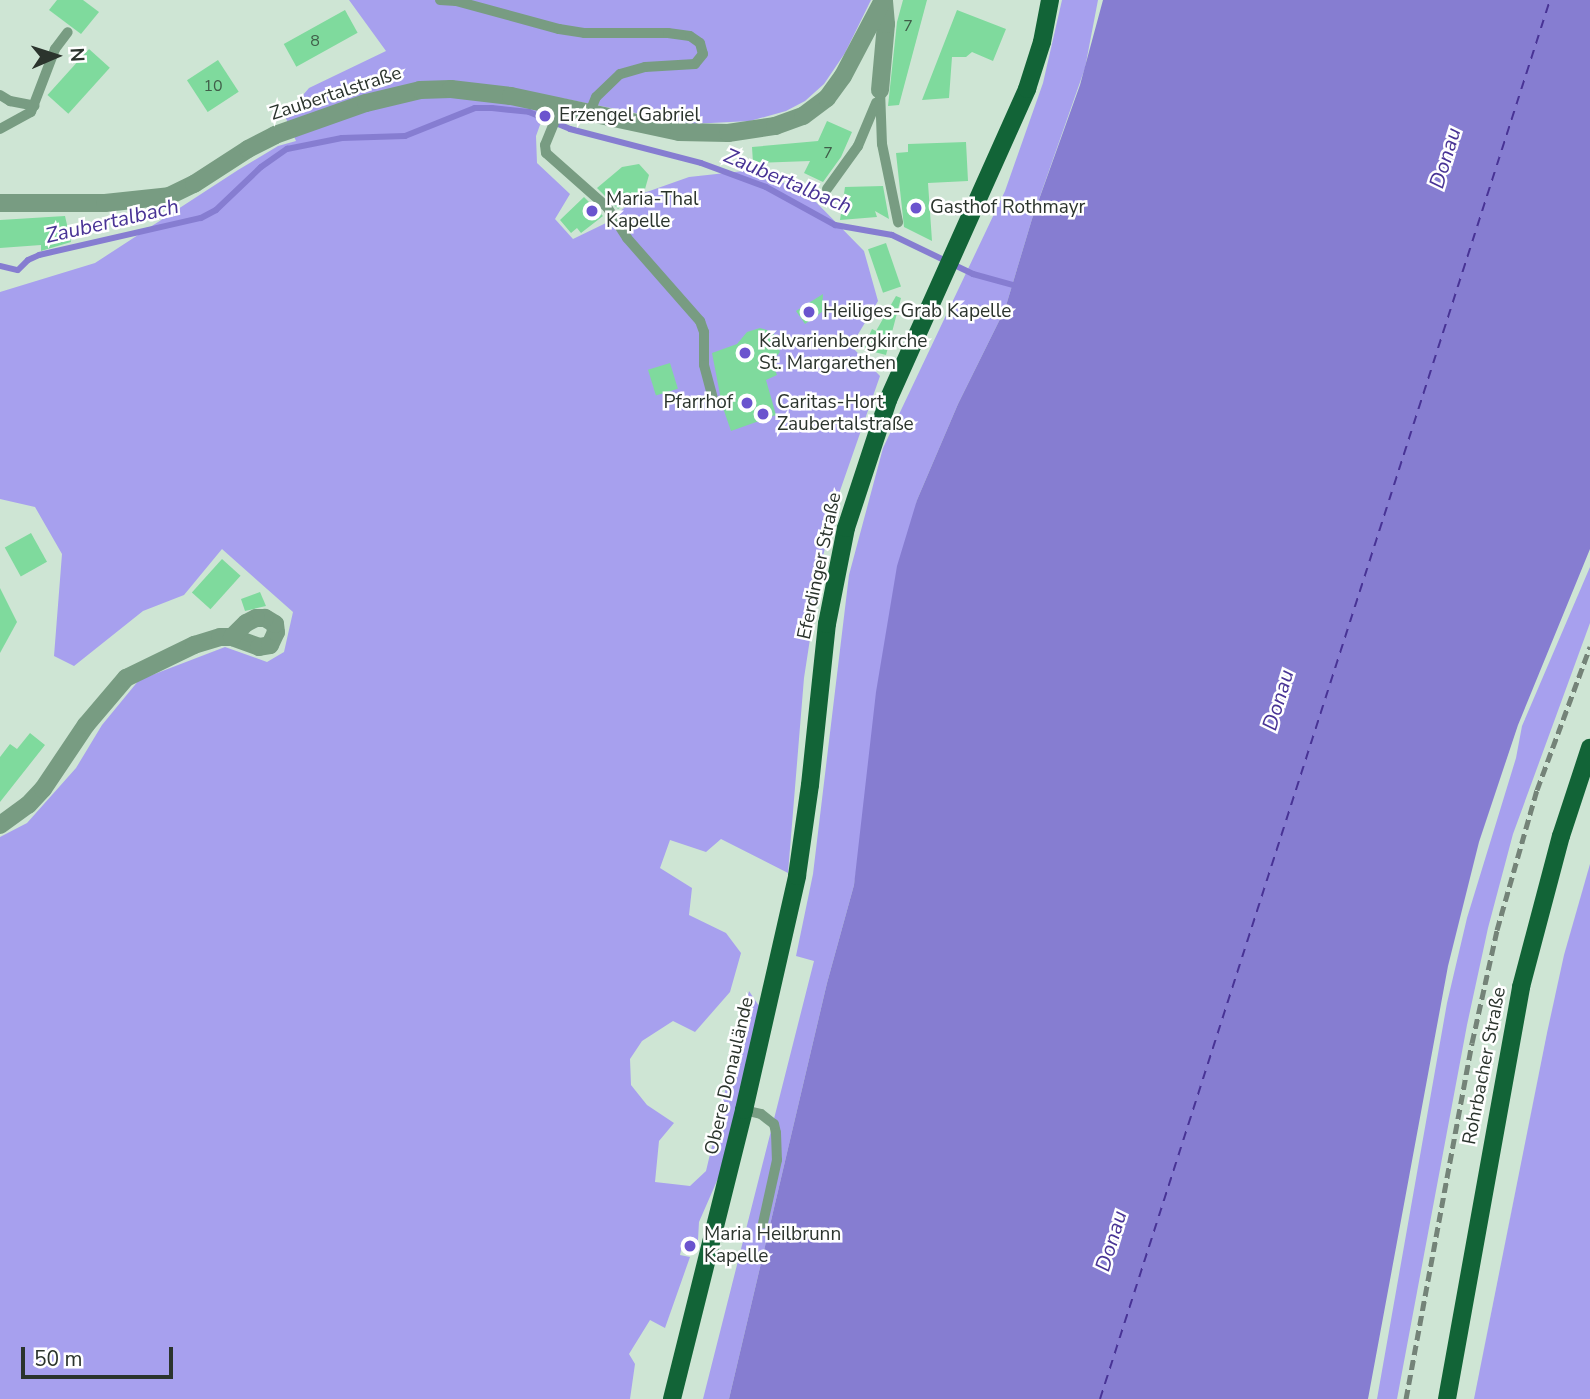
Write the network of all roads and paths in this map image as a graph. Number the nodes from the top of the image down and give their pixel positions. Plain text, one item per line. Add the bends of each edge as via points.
1 (440, 0) edge
2 (883, 0) edge
3 (1050, 0) edge
4 (68, 32) dead end
5 (880, 90) junction
6 (0, 95) edge
7 (35, 106) junction
8 (559, 111) junction
9 (590, 112) junction
10 (0, 130) edge
11 (827, 189) dead end
12 (0, 203) edge
13 (898, 222) dead end
14 (714, 403) dead end
15 (232, 636) dead end
16 (1590, 748) edge
17 (813, 758) joint
18 (0, 825) edge
19 (744, 1110) junction
20 (763, 1223) dead end
21 (672, 1399) edge
22 (1447, 1399) edge

1 - 9 lane via 559,29 668,33 690,36 701,43 703,54 695,64 645,67 620,74 596,97
2 - 5 street via 886,24
2 - 9 street, Zaubertalstraße via 835,88 797,119 748,131 690,133
3 - 17 main road, Eferdinger Straße via 1027,89 888,400 853,500 827,624
4 - 7 lane via 55,49
5 - 11 lane via 858,146
5 - 13 lane via 882,144
6 - 7 lane
7 - 10 lane
8 - 9 street, Zaubertalstraße
8 - 12 street, Zaubertalstraße via 473,91 406,92 268,138 169,196 105,203
8 - 14 lane via 547,154 607,207 627,238 700,321
15 - 18 street via 194,645 126,678 86,725 43,789
16 - 22 main road, Rohrbacher Straße via 1521,987
17 - 19 main road, Obere Donaulände via 797,876
19 - 20 lane via 761,1114 774,1124 776,1133 777,1160
19 - 21 main road, Obere Donaulände

